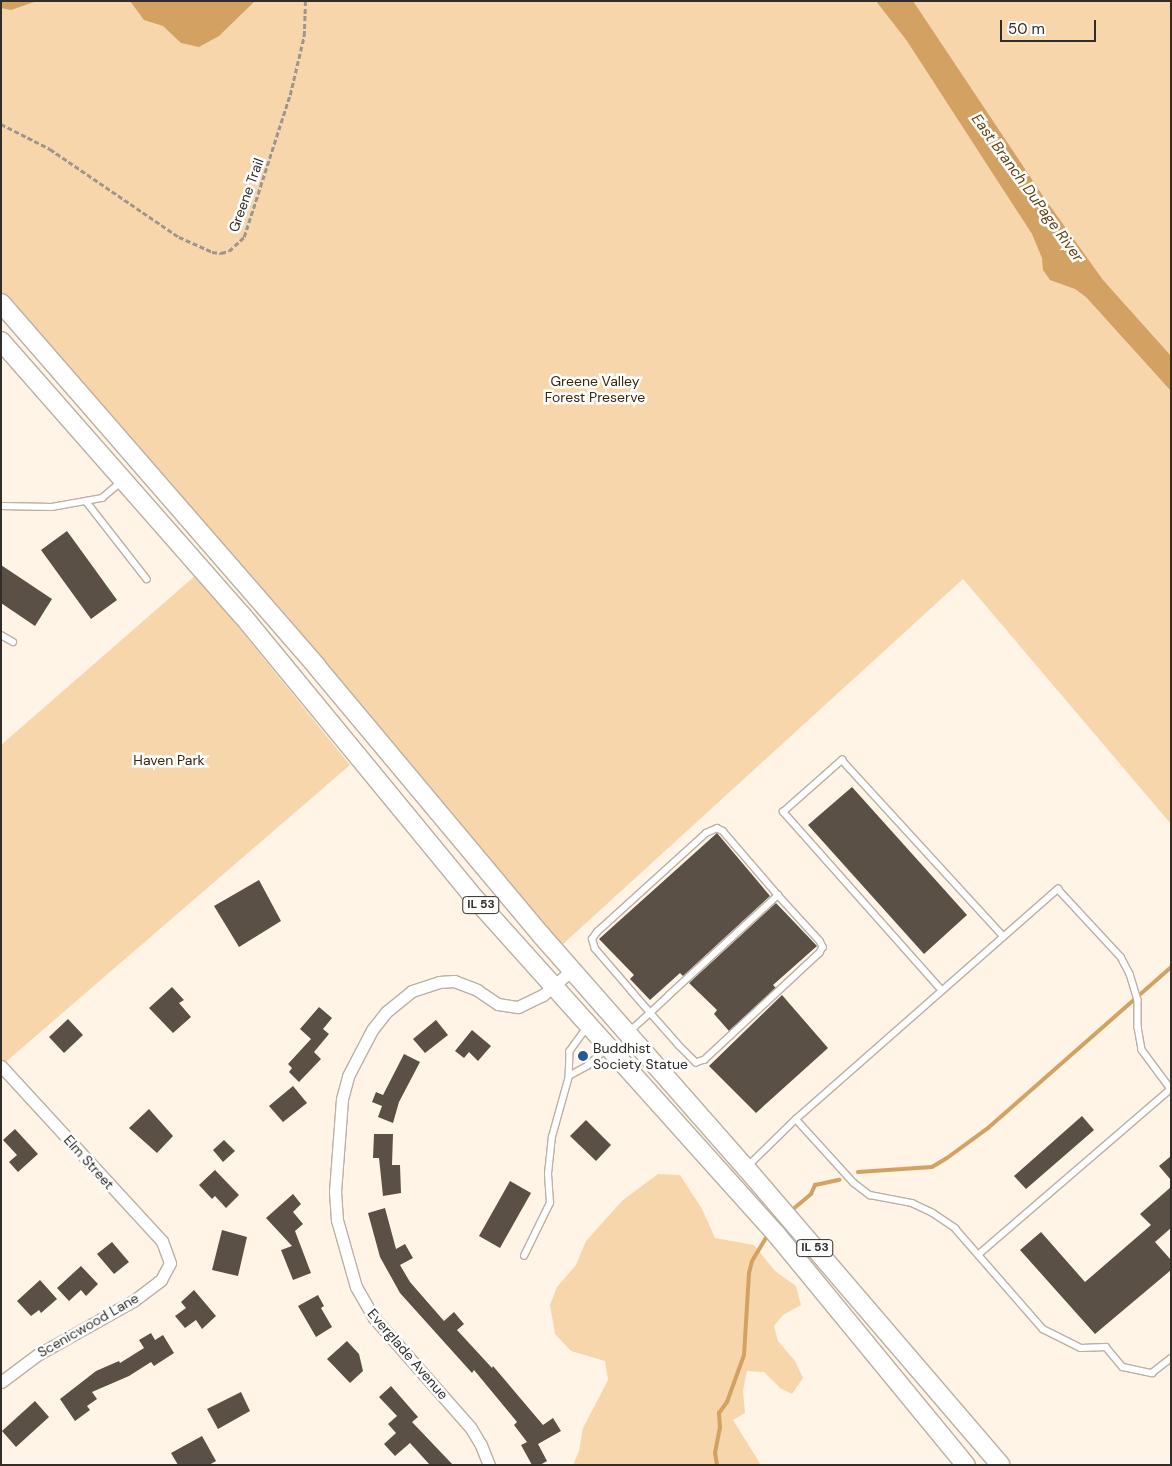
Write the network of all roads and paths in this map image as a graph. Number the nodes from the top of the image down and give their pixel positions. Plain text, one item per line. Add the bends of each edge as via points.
1 (304, 1) edge
2 (1, 124) edge
3 (1, 303) edge
4 (1, 341) edge
5 (124, 480) junction
6 (86, 501) junction
7 (1, 506) edge
8 (147, 579) dead end
9 (1, 635) edge
10 (13, 642) dead end
11 (778, 895) junction
12 (1003, 936) junction
13 (572, 971) junction
14 (553, 986) junction
15 (941, 990) junction
16 (650, 1013) junction
17 (589, 1026) junction
18 (629, 1033) junction
19 (607, 1048) junction
20 (1, 1066) edge
21 (569, 1076) junction
22 (1171, 1089) edge
23 (796, 1118) junction
24 (746, 1168) junction
25 (979, 1254) junction
26 (524, 1256) dead end
27 (170, 1263) joint
28 (1171, 1358) edge
29 (1, 1382) edge
30 (489, 1465) edge
31 (966, 1465) edge
32 (1001, 1465) edge

1 - 2 path, Greene Trail via 304,36 290,94 244,237 229,251 212,252 179,236 50,148
3 - 13 main road, IL 53 via 317,667
4 - 5 main road, IL 53
5 - 6 lane via 102,498
5 - 14 main road, IL 53 via 242,615 470,893
6 - 7 lane via 52,507
6 - 8 lane
9 - 10 lane
11 - 16 lane
11 - 16 lane via 820,941 823,947 820,954 701,1063 691,1060
11 - 16 lane via 717,828 706,833 598,932 592,939 595,948
12 - 15 lane
12 - 15 lane via 842,760 835,766 783,812
12 - 22 lane via 1058,889 1121,957 1138,1000 1142,1050
13 - 14 street, Everglade Avenue
13 - 18 main road, IL 53
14 - 17 main road, IL 53
14 - 30 street, Everglade Avenue via 532,1002 518,1007 498,1004 477,990 454,982 439,982 412,991 386,1012 372,1030 348,1076 342,1099 336,1220 356,1287 374,1318 470,1427
15 - 23 lane
16 - 18 lane
17 - 19 main road, IL 53
17 - 21 lane via 570,1051
18 - 24 main road, IL 53
19 - 21 lane via 587,1066
19 - 31 main road, IL 53 via 776,1234
20 - 27 street, Elm Street via 162,1241
21 - 26 lane via 552,1137 548,1174 550,1203
22 - 25 lane
23 - 24 lane
23 - 25 lane via 859,1187 870,1195 912,1203 934,1213 955,1228
24 - 32 main road, IL 53
25 - 28 lane via 1043,1329 1081,1348 1106,1347 1123,1367 1152,1374
27 - 29 street, Scenicwood Lane via 161,1280 133,1301 37,1355

